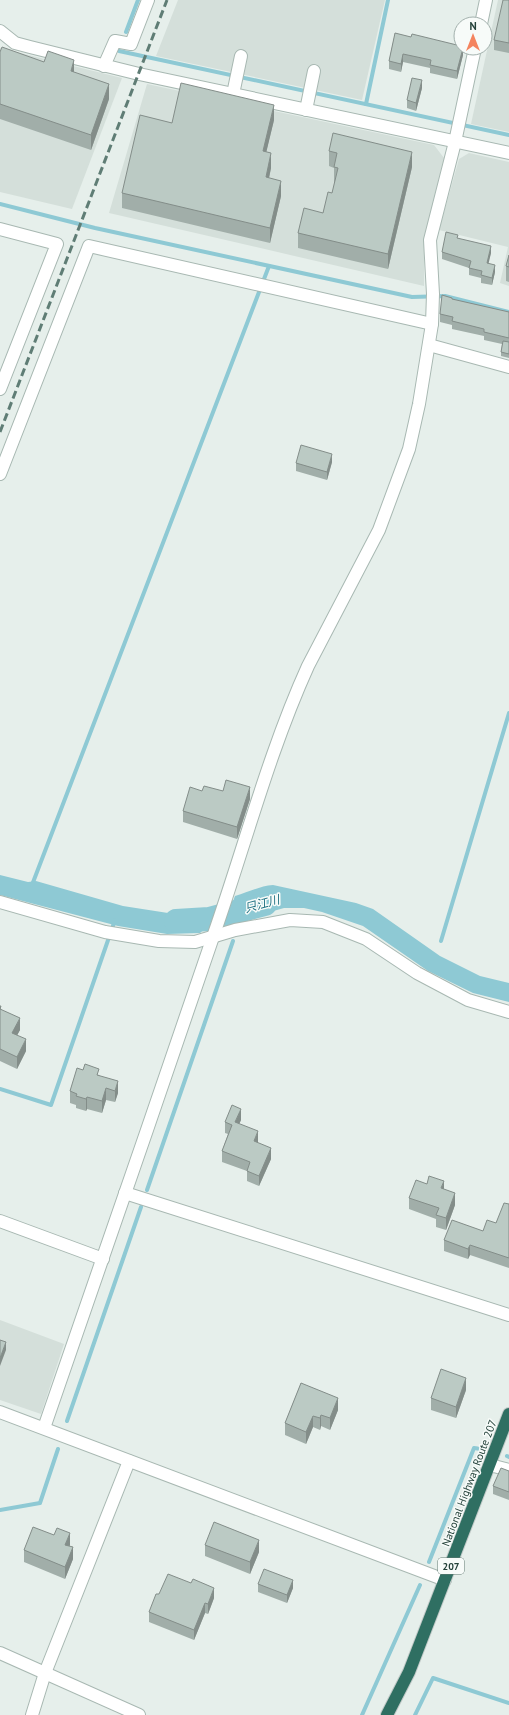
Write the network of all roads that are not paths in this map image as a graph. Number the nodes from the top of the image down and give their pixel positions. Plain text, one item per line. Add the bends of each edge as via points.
1 (148, 0) edge
2 (486, 0) edge
3 (483, 16) edge
4 (0, 31) edge
5 (241, 56) dead end
6 (474, 56) edge
7 (104, 66) junction
8 (314, 71) dead end
9 (235, 83) junction
10 (308, 98) junction
11 (454, 142) junction
12 (509, 153) edge
13 (0, 229) edge
14 (432, 324) junction
15 (429, 345) junction
16 (509, 367) edge
17 (0, 389) edge
18 (0, 474) edge
19 (0, 902) edge
20 (213, 937) junction
21 (509, 1012) edge
22 (125, 1193) junction
23 (0, 1221) edge
24 (103, 1259) junction
25 (509, 1315) edge
26 (0, 1412) edge
27 (509, 1414) edge
28 (44, 1428) junction
29 (129, 1461) junction
30 (490, 1465) junction
31 (509, 1470) edge
32 (445, 1580) junction
33 (0, 1653) edge
34 (45, 1673) junction
35 (32, 1715) edge
36 (139, 1715) edge
37 (387, 1715) edge

1 - 7 street via 131,44 115,41
2 - 3 street
4 - 7 street via 15,43
5 - 9 street
6 - 11 street
7 - 9 street
8 - 10 street
9 - 10 street
10 - 11 street
11 - 12 street
11 - 14 street via 430,240
13 - 17 street via 57,244
14 - 15 street
14 - 18 street via 89,246
15 - 16 street
15 - 20 street via 409,449 379,530 298,688
19 - 20 street via 110,932 159,941 195,942
20 - 21 street via 235,930 290,920 323,922 366,939 417,974 468,1000
20 - 22 street
22 - 24 street
22 - 25 street
23 - 24 street
24 - 28 street
26 - 28 street
27 - 30 highway, National Highway Route 207 / 207
28 - 29 street
29 - 32 street
29 - 34 street
30 - 31 street
30 - 32 highway, National Highway Route 207 / 207
32 - 37 highway, National Highway Route 207 / 207 via 409,1672
33 - 34 street
34 - 35 street
34 - 36 street

